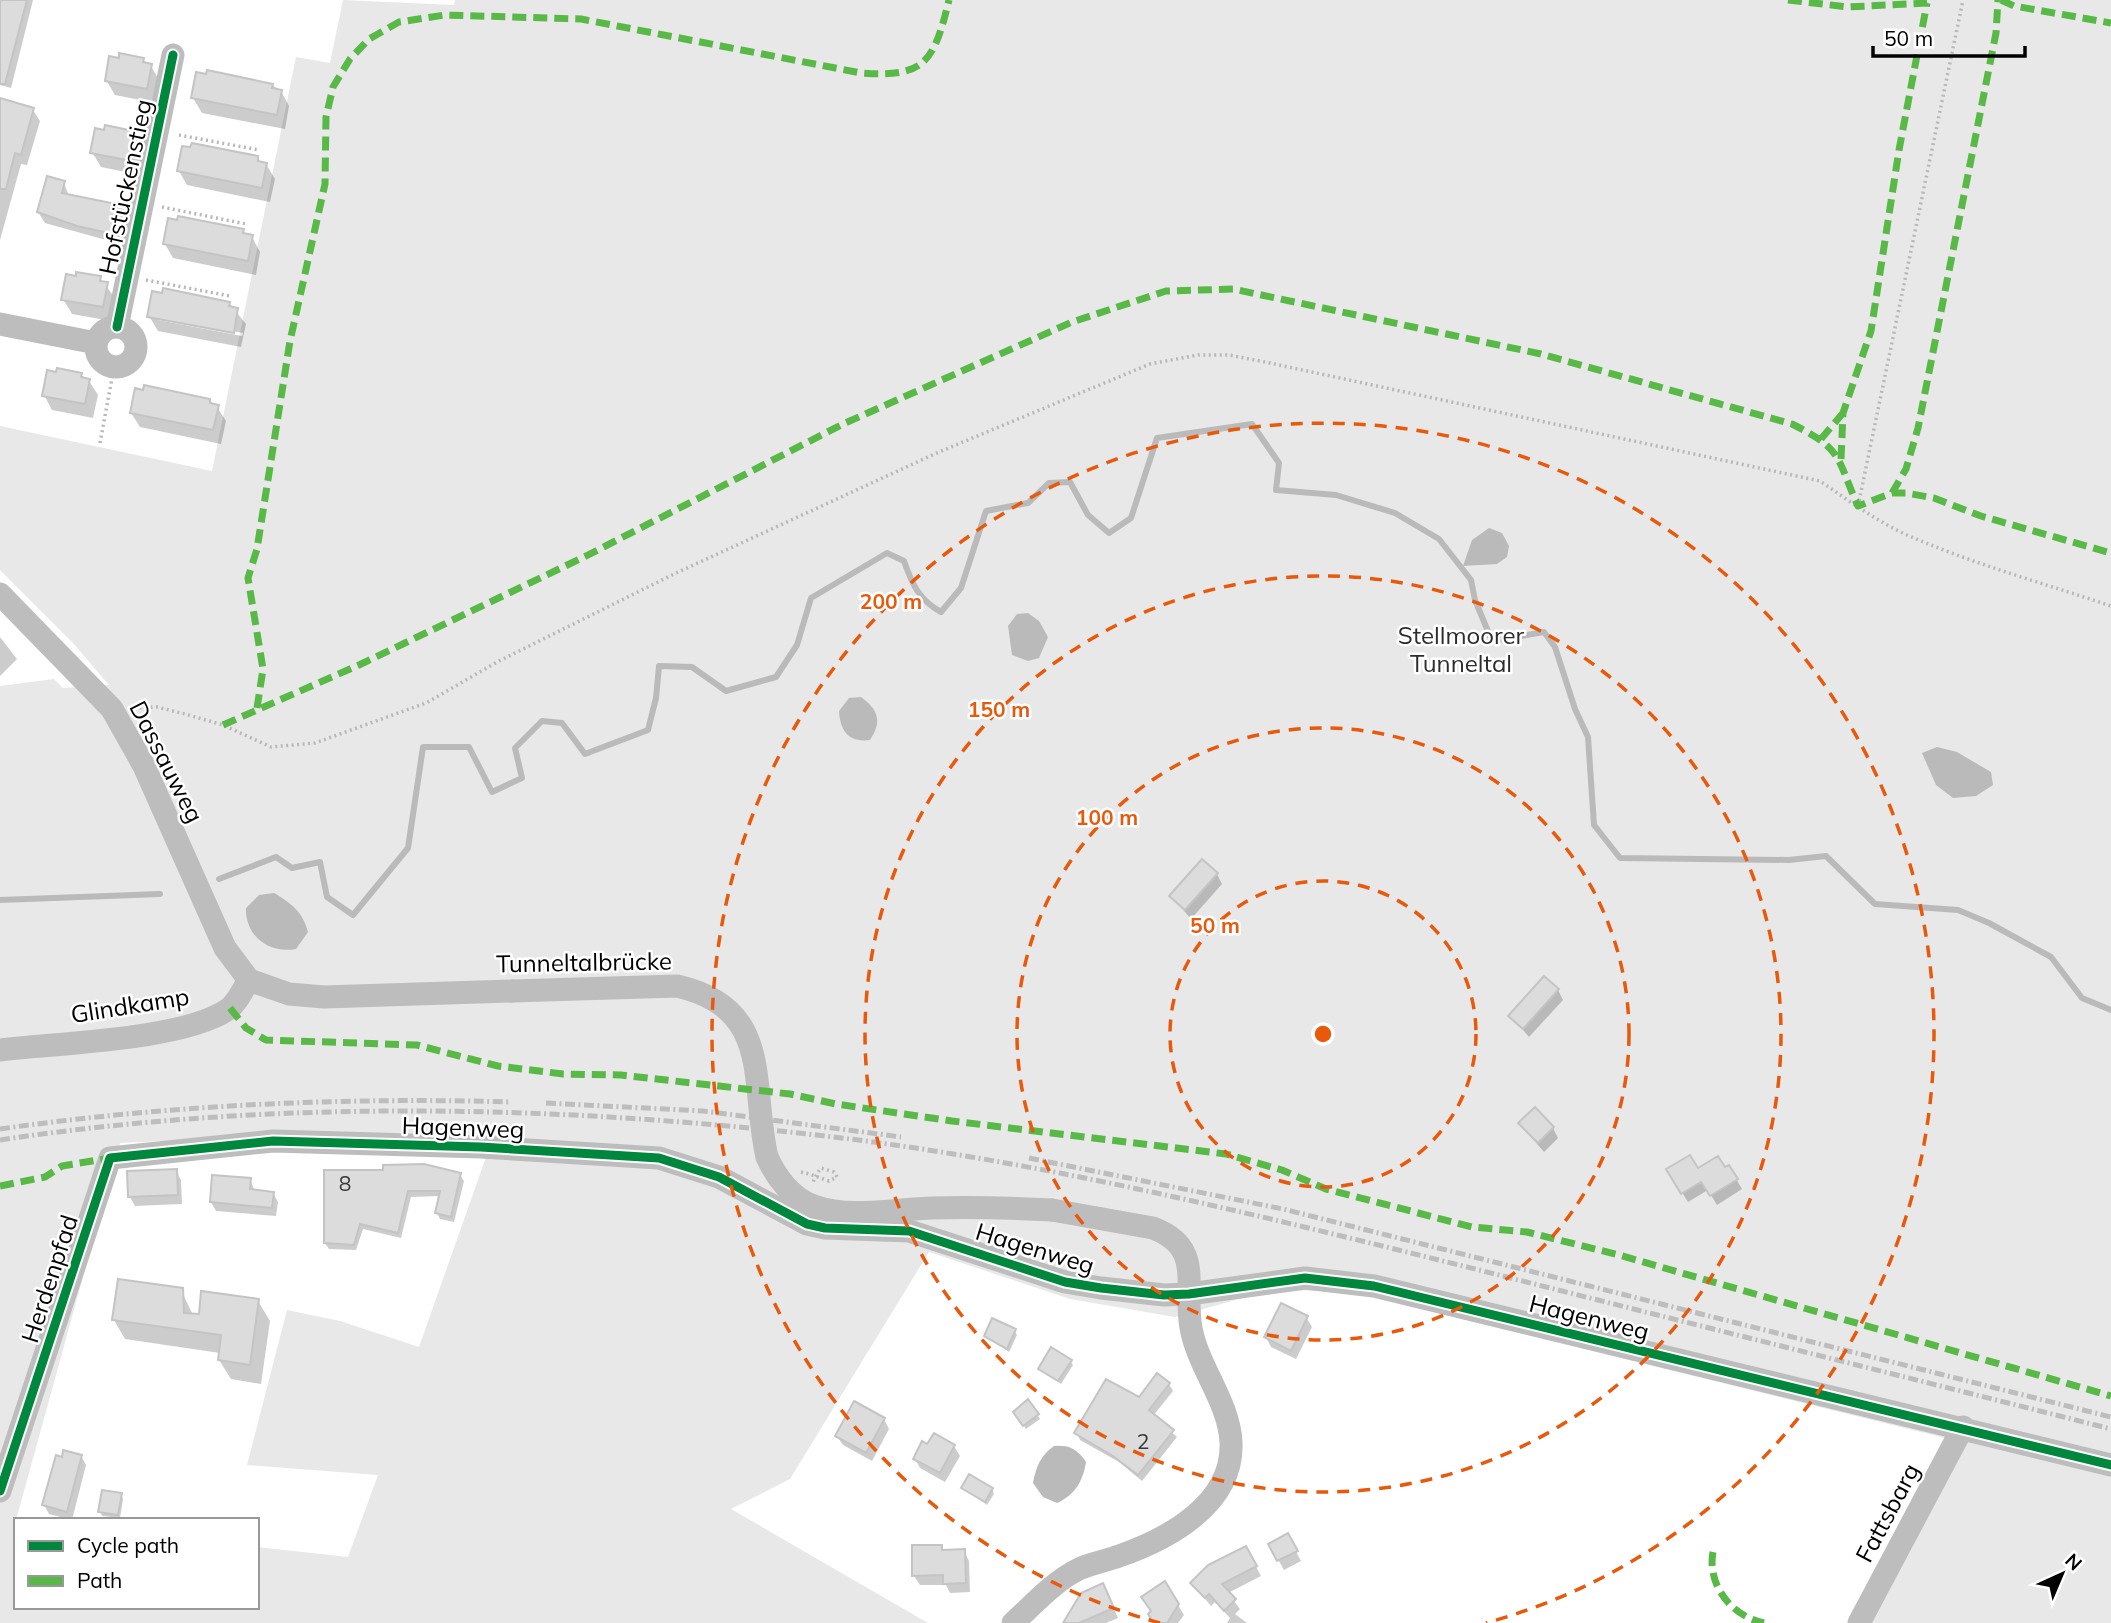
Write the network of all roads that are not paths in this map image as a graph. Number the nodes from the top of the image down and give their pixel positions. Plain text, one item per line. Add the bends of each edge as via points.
1 (173, 55) dead end
2 (0, 324) edge
3 (117, 327) junction
4 (96, 343) junction
5 (0, 594) edge
6 (249, 980) junction
7 (0, 1049) edge
8 (110, 1158) joint
9 (1189, 1294) junction
10 (1963, 1427) junction
11 (2111, 1465) edge
12 (0, 1492) edge
13 (1013, 1623) edge
14 (1859, 1623) edge

1 - 3 street, Hofstückenstieg
2 - 4 street
3 - 4 street via 103,331
3 - 4 street via 133,334 137,347 131,362 114,367 101,361
5 - 6 street, Dassauweg via 112,709 144,766 225,948
6 - 7 street, Glindkamp via 230,1009 169,1031
6 - 9 street, Tunneltalbrücke, bridge via 289,994 324,997 677,986 710,997 734,1016 751,1043 763,1142 770,1163 792,1192 812,1206 843,1212 1052,1209 1134,1223 1168,1234 1187,1257
8 - 9 street, Hagenweg via 273,1141 659,1158 719,1177 807,1224 909,1231 1065,1282
8 - 12 street, Herdenpfad
9 - 10 street, Hagenweg via 1287,1278 1342,1280
9 - 13 street, Tunneltalbrücke via 1193,1342 1231,1443 1212,1500 1157,1541 1078,1569
10 - 11 street, Hagenweg
10 - 14 street, Fattsbarg

